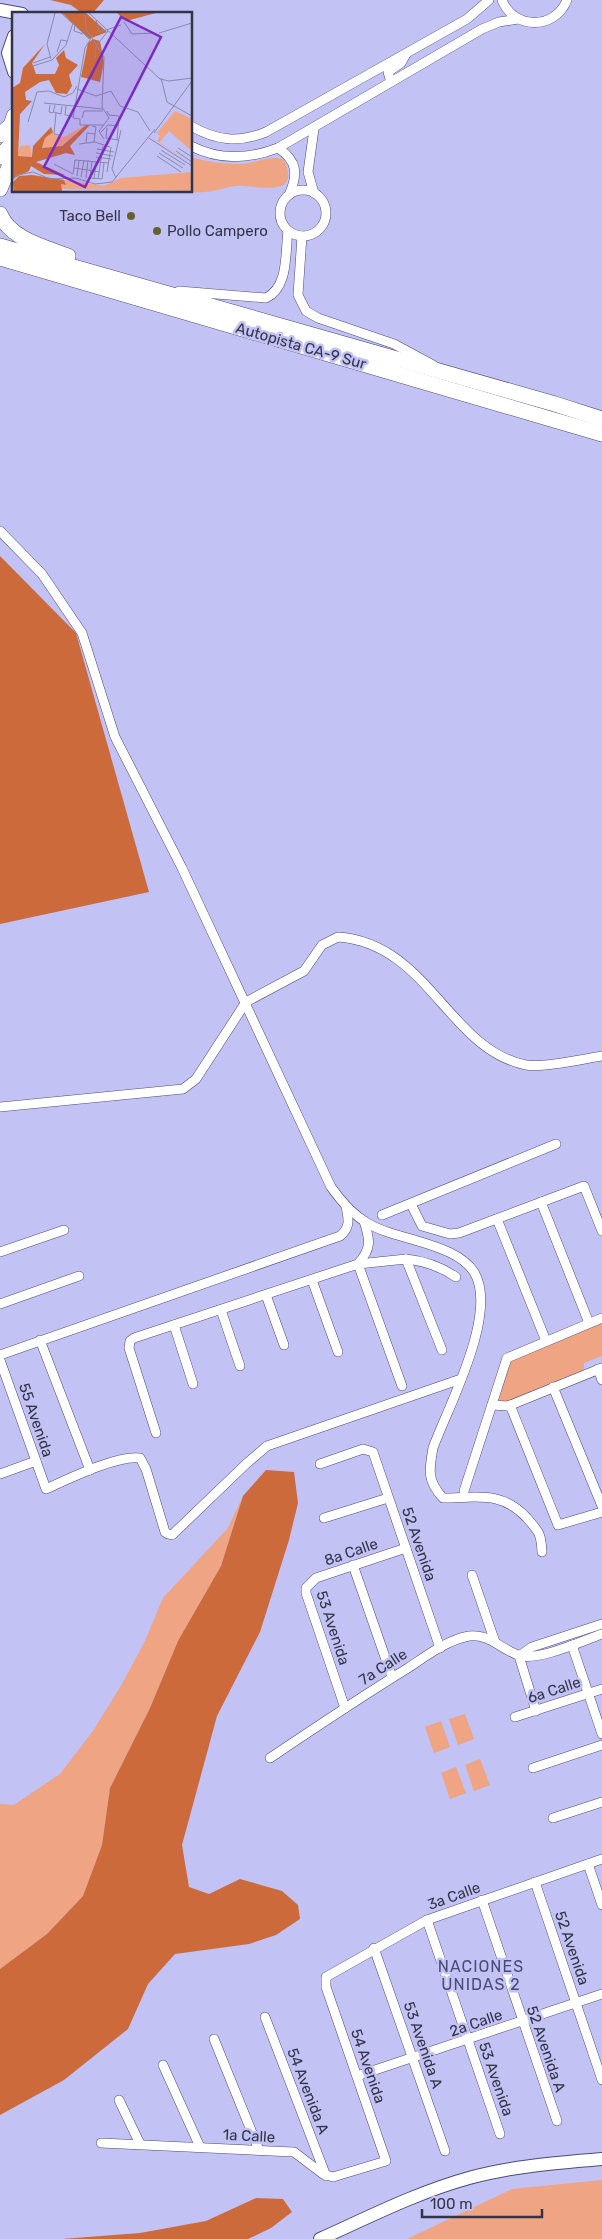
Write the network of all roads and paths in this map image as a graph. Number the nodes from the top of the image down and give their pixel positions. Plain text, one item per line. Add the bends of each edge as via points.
1 (489, 0) edge
2 (502, 0) edge
3 (566, 0) edge
4 (518, 19) junction
5 (12, 42) edge
6 (0, 53) edge
7 (406, 54) junction
8 (12, 70) edge
9 (374, 70) junction
10 (391, 82) junction
11 (354, 104) junction
12 (12, 124) edge
13 (192, 126) edge
14 (314, 129) junction
15 (6, 146) edge
16 (192, 146) edge
17 (278, 148) junction
18 (0, 189) edge
19 (314, 193) junction
20 (289, 195) junction
21 (0, 214) edge
22 (288, 231) junction
23 (302, 236) junction
24 (0, 246) edge
25 (0, 258) edge
26 (142, 285) junction
27 (157, 290) junction
28 (446, 374) junction
29 (555, 404) junction
30 (602, 412) edge
31 (602, 419) edge
32 (602, 434) edge
33 (0, 531) edge
34 (246, 1002) junction
35 (602, 1056) edge
36 (0, 1107) edge
37 (556, 1144) dead end
38 (541, 1202) junction
39 (411, 1204) junction
40 (346, 1207) junction
41 (382, 1215) dead end
42 (497, 1219) junction
43 (364, 1220) junction
44 (64, 1230) dead end
45 (602, 1231) edge
46 (0, 1252) edge
47 (406, 1259) junction
48 (358, 1264) junction
49 (79, 1276) dead end
50 (456, 1277) dead end
51 (312, 1280) junction
52 (266, 1295) junction
53 (0, 1304) edge
54 (221, 1310) junction
55 (602, 1318) edge
56 (589, 1323) junction
57 (174, 1325) junction
58 (40, 1340) junction
59 (546, 1341) junction
60 (284, 1345) dead end
61 (442, 1350) dead end
62 (338, 1352) dead end
63 (0, 1354) edge
64 (0, 1360) edge
65 (240, 1366) dead end
66 (600, 1369) edge
67 (461, 1379) junction
68 (602, 1380) edge
69 (193, 1384) dead end
70 (402, 1386) dead end
71 (553, 1387) junction
72 (492, 1405) junction
73 (510, 1405) junction
74 (156, 1433) dead end
75 (36, 1461) junction
76 (320, 1464) dead end
77 (90, 1470) junction
78 (0, 1474) edge
79 (464, 1491) dead end
80 (388, 1498) junction
81 (602, 1506) edge
82 (602, 1512) edge
83 (324, 1518) dead end
84 (406, 1548) junction
85 (542, 1552) dead end
86 (353, 1565) junction
87 (472, 1576) dead end
88 (307, 1585) joint
89 (602, 1624) edge
90 (602, 1634) edge
91 (494, 1642) junction
92 (572, 1645) junction
93 (440, 1648) junction
94 (519, 1656) junction
95 (392, 1677) junction
96 (602, 1689) edge
97 (588, 1694) junction
98 (345, 1708) junction
99 (536, 1711) junction
100 (515, 1717) dead end
101 (602, 1734) edge
102 (602, 1745) edge
103 (270, 1758) dead end
104 (533, 1768) dead end
105 (602, 1802) edge
106 (553, 1818) dead end
107 (602, 1859) edge
108 (588, 1864) junction
109 (535, 1882) junction
110 (482, 1900) junction
111 (602, 1905) edge
112 (427, 1920) junction
113 (374, 1948) junction
114 (325, 1979) joint
115 (602, 1994) edge
116 (576, 2002) junction
117 (265, 2017) dead end
118 (522, 2022) junction
119 (214, 2039) dead end
120 (468, 2040) junction
121 (412, 2058) junction
122 (163, 2065) dead end
123 (358, 2076) junction
124 (602, 2080) edge
125 (119, 2100) dead end
126 (557, 2121) dead end
127 (500, 2134) dead end
128 (101, 2143) dead end
129 (140, 2144) junction
130 (200, 2147) junction
131 (259, 2150) junction
132 (446, 2151) dead end
133 (602, 2159) edge
134 (326, 2176) junction
135 (320, 2239) edge

1 - 7 street via 467,19
2 - 4 street
3 - 4 street via 560,12 551,19 529,23
4 - 10 street via 482,29
5 - 8 main road via 8,53
6 - 8 main road
7 - 9 street
7 - 10 street via 401,63 388,72
9 - 11 street via 380,81
9 - 13 street via 266,132 248,139 228,140
10 - 11 street
11 - 14 street
12 - 15 highway
14 - 17 street
14 - 19 street via 308,172
15 - 18 highway
16 - 17 street via 217,156 237,157 257,156
17 - 20 street via 293,161 294,180
19 - 20 street via 301,190
19 - 23 street via 324,206 323,223 310,235
20 - 22 street via 280,210 283,225
21 - 26 highway via 9,227 28,240
22 - 23 street
22 - 27 street via 282,281 274,294 266,298
23 - 28 street via 298,295 306,311 394,344 420,356
24 - 26 highway, Autopista CA-9 Sur
25 - 32 highway, Autopista CA-9 Sur
26 - 27 highway, Autopista CA-9 Sur
27 - 28 highway, Autopista CA-9 Sur
28 - 29 highway, Autopista CA-9 Sur
29 - 30 highway
29 - 31 highway, Autopista CA-9 Sur
33 - 34 street via 42,574 82,633 115,737
34 - 35 street via 304,971 322,946 342,937 394,956 417,975 488,1048 506,1058 529,1066
34 - 36 street via 196,1079 183,1089
34 - 40 street via 331,1187
37 - 39 street
38 - 42 street
38 - 45 street via 584,1186
38 - 56 street
39 - 41 street
39 - 42 street via 421,1225 450,1234
40 - 43 street
40 - 58 street via 348,1228 340,1236
42 - 59 street
43 - 48 street via 369,1245 367,1254
43 - 67 street via 376,1230 443,1248 474,1272 481,1296 480,1313 475,1340
44 - 46 street
47 - 48 street
47 - 50 street via 442,1268
47 - 61 street
48 - 51 street
48 - 70 street
49 - 53 street
51 - 52 street
51 - 62 street
52 - 54 street
52 - 60 street
54 - 57 street
54 - 65 street
55 - 56 street
56 - 59 street
57 - 69 street
57 - 74 street via 130,1341 129,1348
58 - 63 street
58 - 77 street
59 - 72 street via 507,1358
64 - 75 street, 55 Avenida
66 - 68 street
66 - 71 street
67 - 77 street via 267,1446 172,1534 165,1532 140,1458 132,1457
67 - 85 street via 432,1448 432,1486 442,1498 500,1498 515,1505 541,1533
71 - 73 street
71 - 81 street
72 - 73 street
72 - 79 street
73 - 82 street via 558,1525
75 - 77 street, 55 Avenida via 46,1489
75 - 78 street
76 - 80 street, 52 Avenida via 363,1449 371,1451
80 - 83 street
80 - 84 street, 52 Avenida
84 - 86 street, 8a Calle
84 - 93 street, 52 Avenida
86 - 88 street, 8a Calle via 316,1578
86 - 95 street
87 - 91 street
88 - 98 street, 53 Avenida via 306,1593
89 - 94 street via 532,1647
90 - 92 street
91 - 93 street, 7a Calle via 470,1636
91 - 94 street, 7a Calle
92 - 94 street via 534,1657
92 - 97 street
93 - 95 street, 7a Calle
94 - 99 street
95 - 98 street, 7a Calle
96 - 97 street, 6a Calle
97 - 99 street, 6a Calle
97 - 101 street
98 - 103 street, 7a Calle
99 - 100 street, 6a Calle
102 - 104 street
105 - 106 street
107 - 108 street, 3a Calle
108 - 109 street, 3a Calle
108 - 111 street
109 - 110 street, 3a Calle
109 - 116 street, 52 Avenida
110 - 112 street, 3a Calle
110 - 118 street, 52 Avenida A
112 - 113 street, 3a Calle
112 - 120 street, 53 Avenida
113 - 114 street, 3a Calle
113 - 121 street, 53 Avenida A
114 - 123 street, 54 Avenida
115 - 116 street, 2a Calle
116 - 118 street, 2a Calle
116 - 124 street, 52 Avenida
117 - 134 street, 54 Avenida A
118 - 120 street, 2a Calle
118 - 126 street, 52 Avenida A
119 - 131 street
120 - 121 street, 2a Calle
120 - 127 street, 53 Avenida
121 - 123 street, 2a Calle
121 - 132 street, 53 Avenida A
122 - 130 street
123 - 134 street, 54 Avenida via 386,2162 339,2176
125 - 129 street
128 - 129 street, 1a Calle
129 - 130 street, 1a Calle
130 - 131 street, 1a Calle
131 - 134 street, 1a Calle via 294,2152
133 - 135 main road via 469,2178

